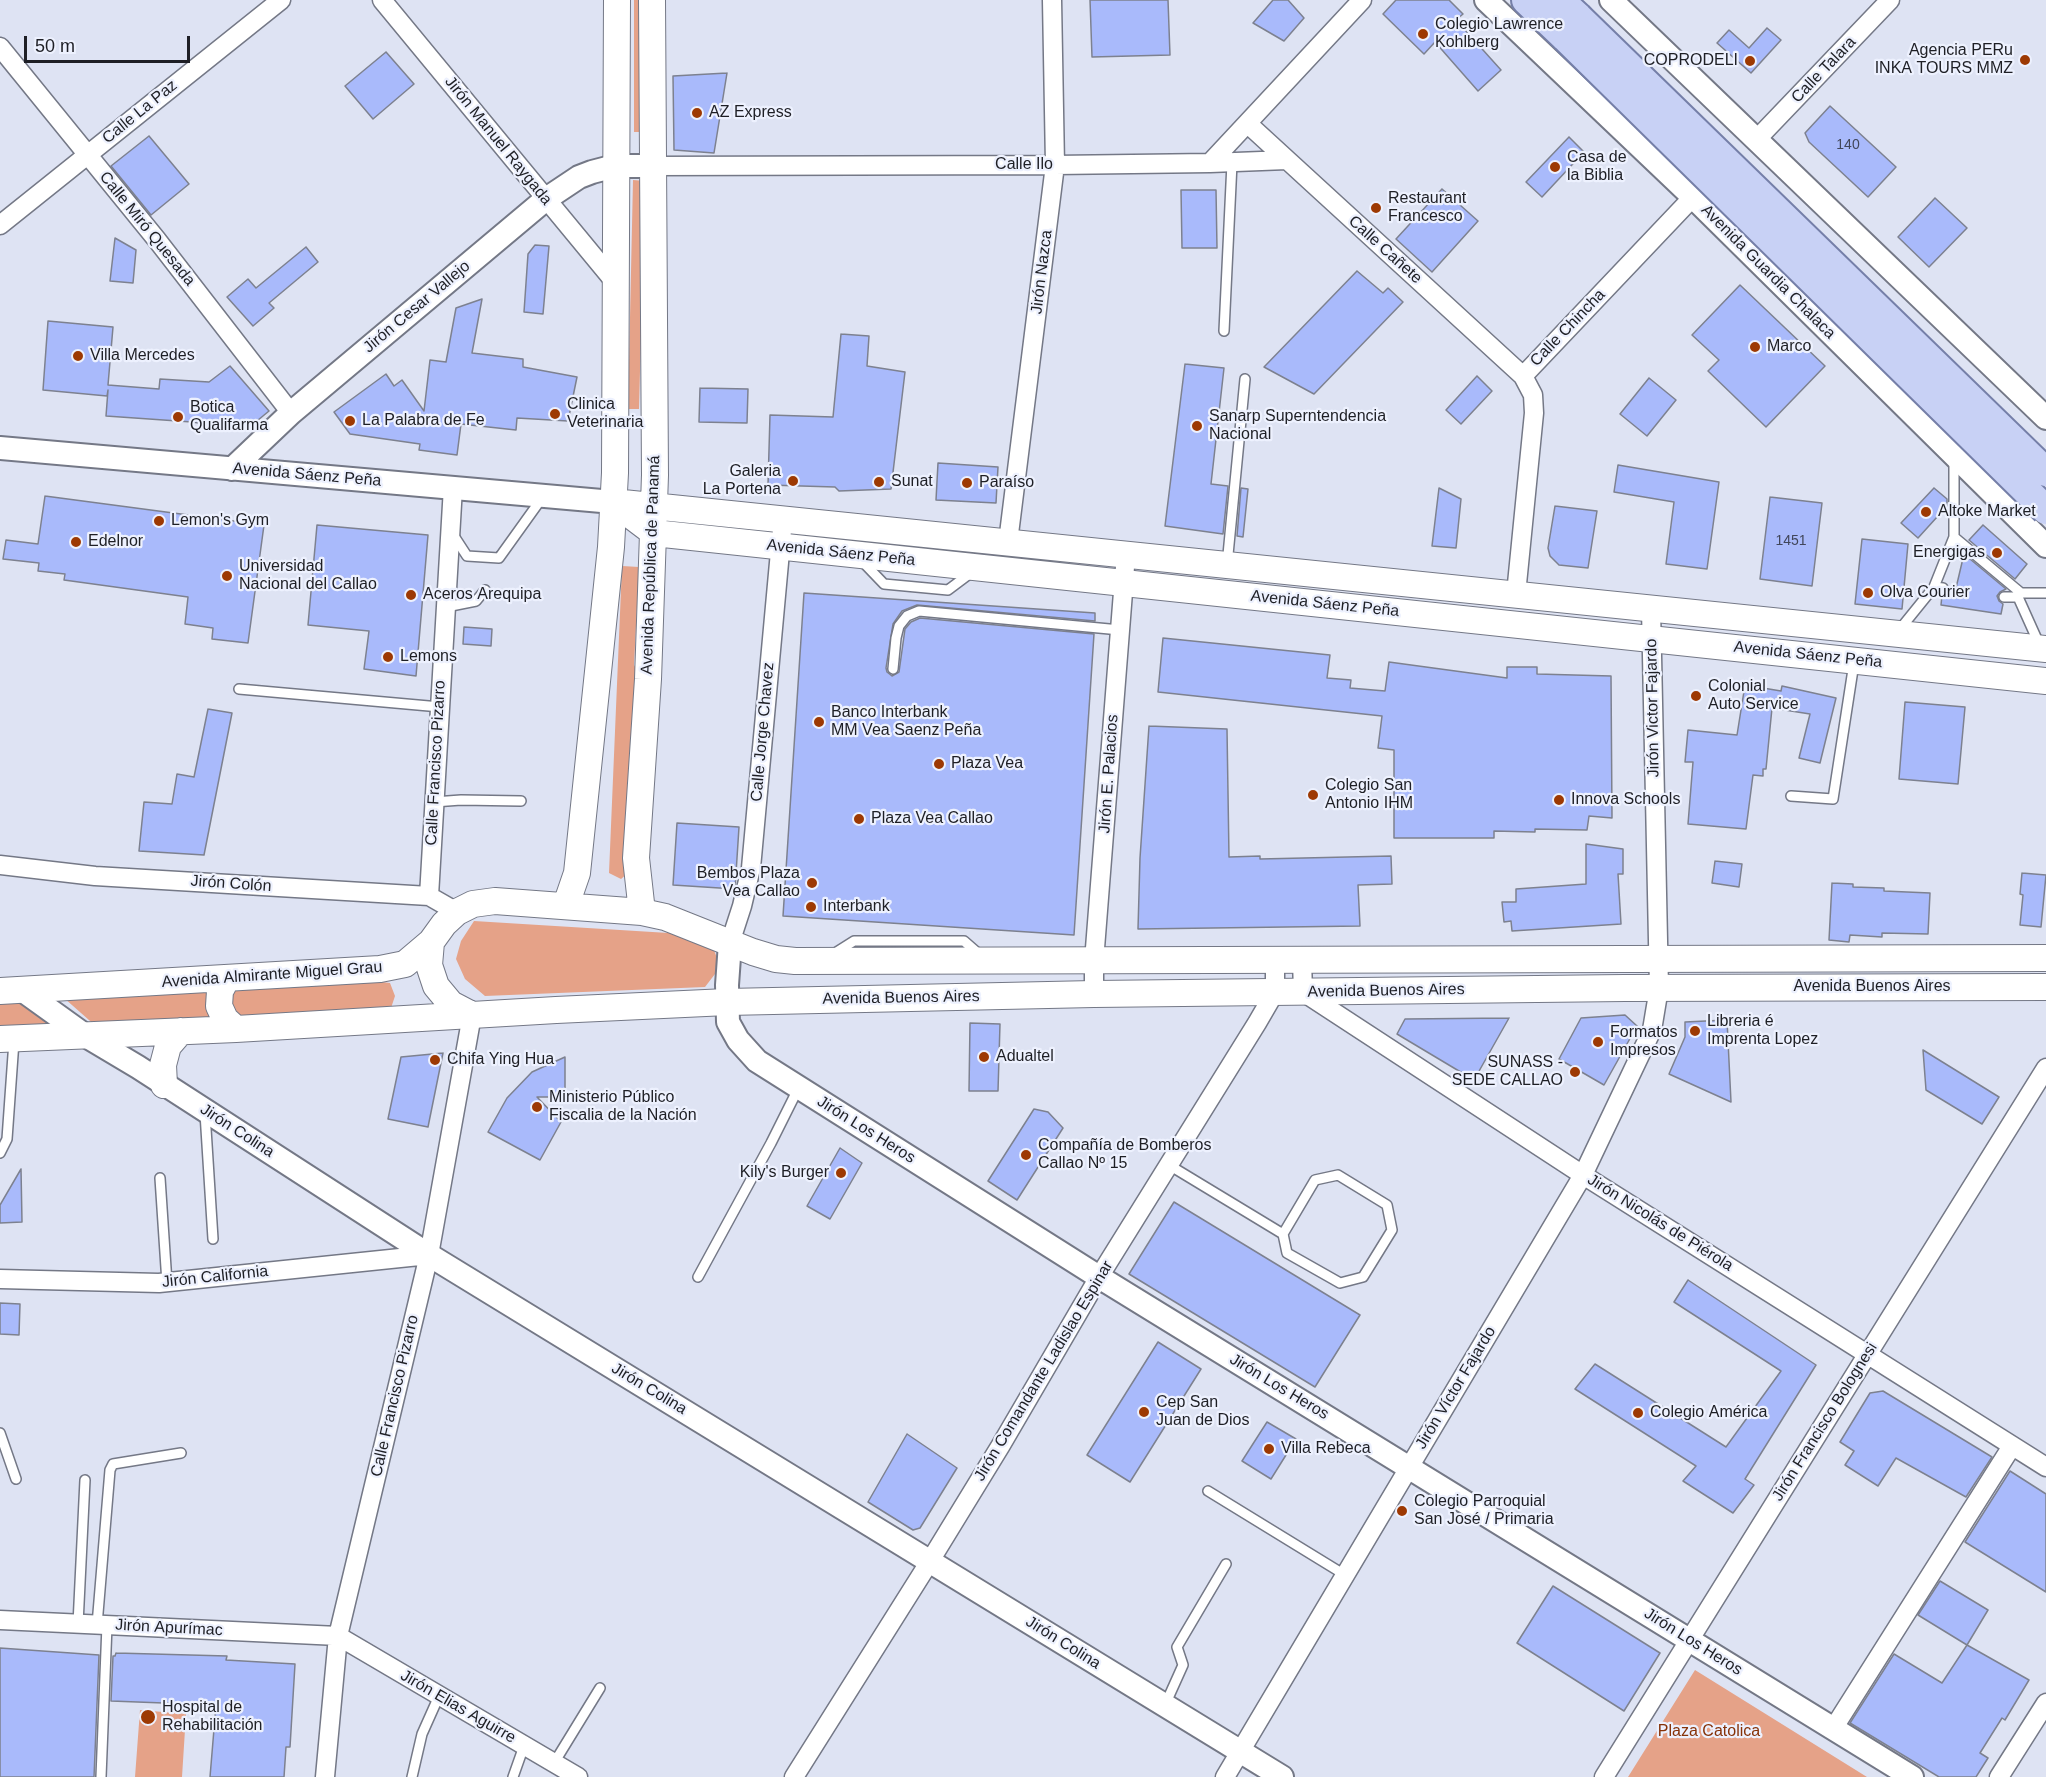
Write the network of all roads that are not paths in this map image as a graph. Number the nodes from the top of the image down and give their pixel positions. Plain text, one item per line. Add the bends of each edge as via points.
1 (281, 0) edge
2 (382, 0) edge
3 (617, 0) edge
4 (652, 0) edge
5 (1052, 0) edge
6 (1362, 0) edge
7 (1486, 0) edge
8 (1526, 0) edge
9 (1611, 0) edge
10 (1890, 0) edge
11 (1568, 18) edge
12 (0, 47) edge
13 (1248, 124) junction
14 (1757, 139) junction
15 (87, 154) junction
16 (1287, 160) junction
17 (1210, 163) junction
18 (1232, 163) junction
19 (1055, 165) junction
20 (615, 166) junction
21 (652, 166) junction
22 (1693, 197) junction
23 (546, 199) junction
24 (1, 224) edge
25 (614, 281) junction
26 (1224, 331) dead end
27 (1523, 376) junction
28 (1245, 379) dead end
29 (291, 413) junction
30 (2046, 418) edge
31 (2046, 447) edge
32 (0, 448) edge
33 (1954, 456) junction
34 (231, 469) junction
35 (2046, 472) edge
36 (453, 487) junction
37 (1995, 495) junction
38 (544, 496) junction
39 (613, 502) junction
40 (654, 505) junction
41 (2046, 510) edge
42 (783, 519) junction
43 (450, 531) junction
44 (654, 533) junction
45 (1954, 537) junction
46 (1008, 542) junction
47 (780, 546) junction
48 (2046, 546) edge
49 (1126, 554) junction
50 (1227, 565) junction
51 (1123, 582) junction
52 (485, 590) dead end
53 (2046, 593) edge
54 (1516, 594) junction
55 (2019, 595) junction
56 (2004, 597) dead end
57 (446, 607) junction
58 (1651, 608) junction
59 (1120, 630) junction
60 (1897, 634) junction
61 (1652, 638) junction
62 (2043, 649) edge
63 (1854, 660) junction
64 (893, 669) dead end
65 (2046, 681) edge
66 (239, 690) dead end
67 (440, 707) junction
68 (1791, 796) dead end
69 (521, 801) dead end
70 (434, 802) junction
71 (0, 865) edge
72 (429, 896) junction
73 (566, 905) junction
74 (458, 912) junction
75 (642, 912) junction
76 (431, 942) junction
77 (730, 944) junction
78 (2046, 958) edge
79 (1275, 960) junction
80 (1302, 960) junction
81 (1658, 960) junction
82 (1094, 961) junction
83 (227, 978) junction
84 (2046, 987) edge
85 (1659, 988) junction
86 (11, 991) edge
87 (1275, 992) junction
88 (1303, 992) junction
89 (1094, 994) junction
90 (727, 1002) junction
91 (472, 1015) junction
92 (236, 1029) junction
93 (181, 1031) junction
94 (86, 1036) junction
95 (7, 1039) edge
96 (2046, 1068) edge
97 (0, 1074) edge
98 (12, 1074) junction
99 (164, 1085) junction
100 (799, 1088) junction
101 (205, 1110) junction
102 (3, 1139) edge
103 (0, 1153) edge
104 (1169, 1165) junction
105 (1583, 1175) junction
106 (160, 1178) dead end
107 (1283, 1234) junction
108 (213, 1239) dead end
109 (429, 1255) junction
110 (698, 1277) dead end
111 (1099, 1277) junction
112 (0, 1279) edge
113 (167, 1283) junction
114 (1868, 1353) junction
115 (0, 1433) edge
116 (2012, 1446) junction
117 (181, 1453) dead end
118 (1409, 1467) junction
119 (2046, 1467) edge
120 (16, 1479) dead end
121 (85, 1480) dead end
122 (1208, 1491) dead end
123 (930, 1561) junction
124 (1226, 1564) dead end
125 (1345, 1575) junction
126 (0, 1620) edge
127 (78, 1624) junction
128 (102, 1625) junction
129 (338, 1636) junction
130 (1689, 1639) junction
131 (600, 1688) dead end
132 (439, 1696) junction
133 (2046, 1703) edge
134 (1165, 1705) junction
135 (1833, 1729) junction
136 (524, 1746) junction
137 (1240, 1752) junction
138 (554, 1763) junction
139 (101, 1777) edge
140 (325, 1777) edge
141 (412, 1777) edge
142 (513, 1777) edge
143 (578, 1777) edge
144 (794, 1777) edge
145 (1226, 1777) edge
146 (1282, 1777) edge
147 (1604, 1777) edge
148 (1912, 1777) edge
149 (2000, 1777) edge

1 - 15 street, Calle La Paz
2 - 23 street, Jirón Manuel Raygada
3 - 20 main road
4 - 21 main road, Avenida República de Panamá
5 - 19 street, Jirón Nazca
6 - 13 street
7 - 22 street, Avenida Guardia Chalaca
8 - 11 main road, Avenida Guardia Chalaca
9 - 14 street
10 - 14 street, Calle Talara
11 - 35 main road, Avenida Guardia Chalaca, bridge
11 - 41 main road, Avenida Guardia Chalaca, bridge
12 - 15 street, Calle Miró Quesada
13 - 16 street, Calle Cañete
13 - 17 street
14 - 30 street
15 - 24 street, Calle La Paz
15 - 29 street, Calle Miró Quesada
16 - 18 street, Calle Ilo
16 - 27 street, Calle Cañete
17 - 18 street, Calle Ilo
17 - 19 street, Calle Ilo
18 - 26 lane
19 - 21 street, Calle Ilo
19 - 46 street, Jirón Nazca
20 - 21 street, Calle Ilo
20 - 23 street, Jirón Cesar Vallejo via 579,177
20 - 25 main road
21 - 40 main road, Avenida República de Panamá
22 - 27 street, Calle Chincha
22 - 33 street, Avenida Guardia Chalaca
23 - 25 street, Jirón Manuel Raygada
23 - 29 street, Jirón Cesar Vallejo
25 - 39 main road
27 - 54 street, Calle Chincha via 1533,395 1534,413
28 - 50 lane
29 - 34 street, Jirón Cesar Vallejo
31 - 37 street
32 - 34 street, Avenida Sáenz Peña
33 - 37 street, Avenida Guardia Chalaca
33 - 45 lane
34 - 36 street, Avenida Sáenz Peña
36 - 38 street, Avenida Sáenz Peña
36 - 43 street, Calle Francisco Pizarro
37 - 48 street, Avenida Guardia Chalaca
38 - 39 street, Avenida Sáenz Peña
38 - 43 lane via 499,558 467,556
39 - 40 main road, Avenida Sáenz Peña
39 - 44 main road
39 - 73 main road via 577,873
40 - 42 main road, Avenida Sáenz Peña
40 - 44 main road, Avenida República de Panamá
42 - 46 main road, Avenida Sáenz Peña
42 - 47 street, Calle Jorge Chavez
43 - 57 street, Calle Francisco Pizarro
44 - 47 main road, Avenida Sáenz Peña
44 - 75 main road, Avenida República de Panamá via 636,858
45 - 55 lane
45 - 60 lane via 1939,587
46 - 49 main road, Avenida Sáenz Peña
47 - 51 main road, Avenida Sáenz Peña
47 - 77 street, Calle Jorge Chavez via 751,868
49 - 50 main road, Avenida Sáenz Peña
49 - 51 street, Jirón E. Palacios
50 - 54 main road, Avenida Sáenz Peña
51 - 59 street, Jirón E. Palacios
51 - 61 main road, Avenida Sáenz Peña
52 - 57 lane via 476,602
53 - 55 lane
54 - 58 main road, Avenida Sáenz Peña
55 - 56 lane
55 - 62 lane
57 - 67 street, Calle Francisco Pizarro
58 - 60 main road, Avenida Sáenz Peña
58 - 61 street, Jirón Victor Fajardo
59 - 64 lane via 920,610 907,616 899,626
59 - 82 street, Jirón E. Palacios
60 - 62 main road, Avenida Sáenz Peña
61 - 63 main road, Avenida Sáenz Peña
61 - 81 street, Jirón Victor Fajardo
63 - 65 main road, Avenida Sáenz Peña
63 - 68 lane via 1833,799
66 - 67 lane
67 - 70 street, Calle Francisco Pizarro
69 - 70 lane
70 - 72 street, Calle Francisco Pizarro
71 - 72 street, Jirón Colón via 95,876
72 - 74 street, Jirón Colón
73 - 74 main road, Avenida Almirante Miguel Grau via 495,901 473,904
73 - 75 main road, Avenida Almirante Miguel Grau
74 - 76 main road, Avenida Almirante Miguel Grau
75 - 77 main road, Avenida Almirante Miguel Grau via 665,917
76 - 83 main road, Avenida Almirante Miguel Grau via 405,964 380,969
76 - 91 main road via 429,964 436,986 451,1004
77 - 82 main road, Avenida Buenos Aires via 776,959
77 - 90 street, Jirón Los Heros
78 - 81 main road, Avenida Buenos Aires
79 - 80 main road, Avenida Buenos Aires
79 - 82 main road, Avenida Buenos Aires
79 - 87 street
80 - 81 main road, Avenida Buenos Aires
80 - 88 street
81 - 85 street, Jirón Victor Fajardo
82 - 89 street, Jirón E. Palacios
83 - 86 main road, Avenida Almirante Miguel Grau
83 - 92 main road via 219,991 219,1006
84 - 85 main road, Avenida Buenos Aires
85 - 88 main road, Avenida Buenos Aires
85 - 105 street, Jirón Víctor Fajardo via 1652,1030
86 - 94 street, Jirón Colina
87 - 88 main road, Avenida Buenos Aires
87 - 89 main road, Avenida Buenos Aires
87 - 104 street, Jirón Comandante Ladislao Espinar
88 - 105 street, Jirón Nicolás de Piérola
89 - 90 main road, Avenida Buenos Aires
90 - 91 main road
90 - 100 street, Jirón Los Heros via 728,1022 738,1040 757,1061
91 - 92 main road
91 - 109 street, Calle Francisco Pizarro
92 - 93 main road
93 - 94 main road
93 - 99 main road via 168,1046 163,1065
94 - 95 main road
94 - 99 street, Jirón Colina
95 - 98 lane
96 - 114 street, Jirón Francisco Bolognesi
97 - 98 lane
98 - 102 lane
99 - 101 street, Jirón Colina
100 - 110 lane
100 - 111 street, Jirón Los Heros
101 - 108 lane
101 - 109 street, Jirón Colina
102 - 103 lane
104 - 107 lane
104 - 111 street, Jirón Comandante Ladislao Espinar
105 - 114 street, Jirón Nicolás de Piérola
105 - 118 street, Jirón Víctor Fajardo
106 - 113 lane
107 - 107 lane via 1287,1253 1340,1283 1363,1276 1392,1230 1387,1204 1338,1175 1315,1180
109 - 113 street, Jirón California
109 - 123 street, Jirón Colina
109 - 129 street, Calle Francisco Pizarro
111 - 118 street, Jirón Los Heros
111 - 123 street, Jirón Comandante Ladislao Espinar
112 - 113 street, Jirón California
114 - 116 street, Jirón Nicolás de Piérola
114 - 130 street, Jirón Francisco Bolognesi
115 - 120 lane
116 - 119 street, Jirón Nicolás de Piérola
116 - 135 street
117 - 128 lane via 113,1464 110,1470
118 - 125 street, Jirón Víctor Fajardo
118 - 130 street, Jirón Los Heros
121 - 127 lane
122 - 125 lane
123 - 134 street, Jirón Colina
123 - 144 street, Jirón Comandante Ladislao Espinar
124 - 134 lane via 1177,1647 1183,1665
125 - 137 street, Jirón Víctor Fajardo
126 - 127 street, Jirón Apurímac
127 - 128 street, Jirón Apurímac
128 - 129 street, Jirón Apurímac
128 - 139 lane
129 - 132 street, Jirón Elias Aguirre
129 - 140 street, Calle Francisco Pizarro
130 - 135 street, Jirón Los Heros
130 - 147 street, Jirón Francisco Bolognesi
131 - 138 lane
132 - 136 street, Jirón Elias Aguirre
132 - 141 lane via 424,1728
133 - 149 street
134 - 137 street, Jirón Colina
135 - 148 street, Jirón Los Heros
136 - 138 street, Jirón Elias Aguirre
136 - 142 lane
137 - 145 street, Jirón Víctor Fajardo
137 - 146 street, Jirón Colina
138 - 143 street, Jirón Elias Aguirre

